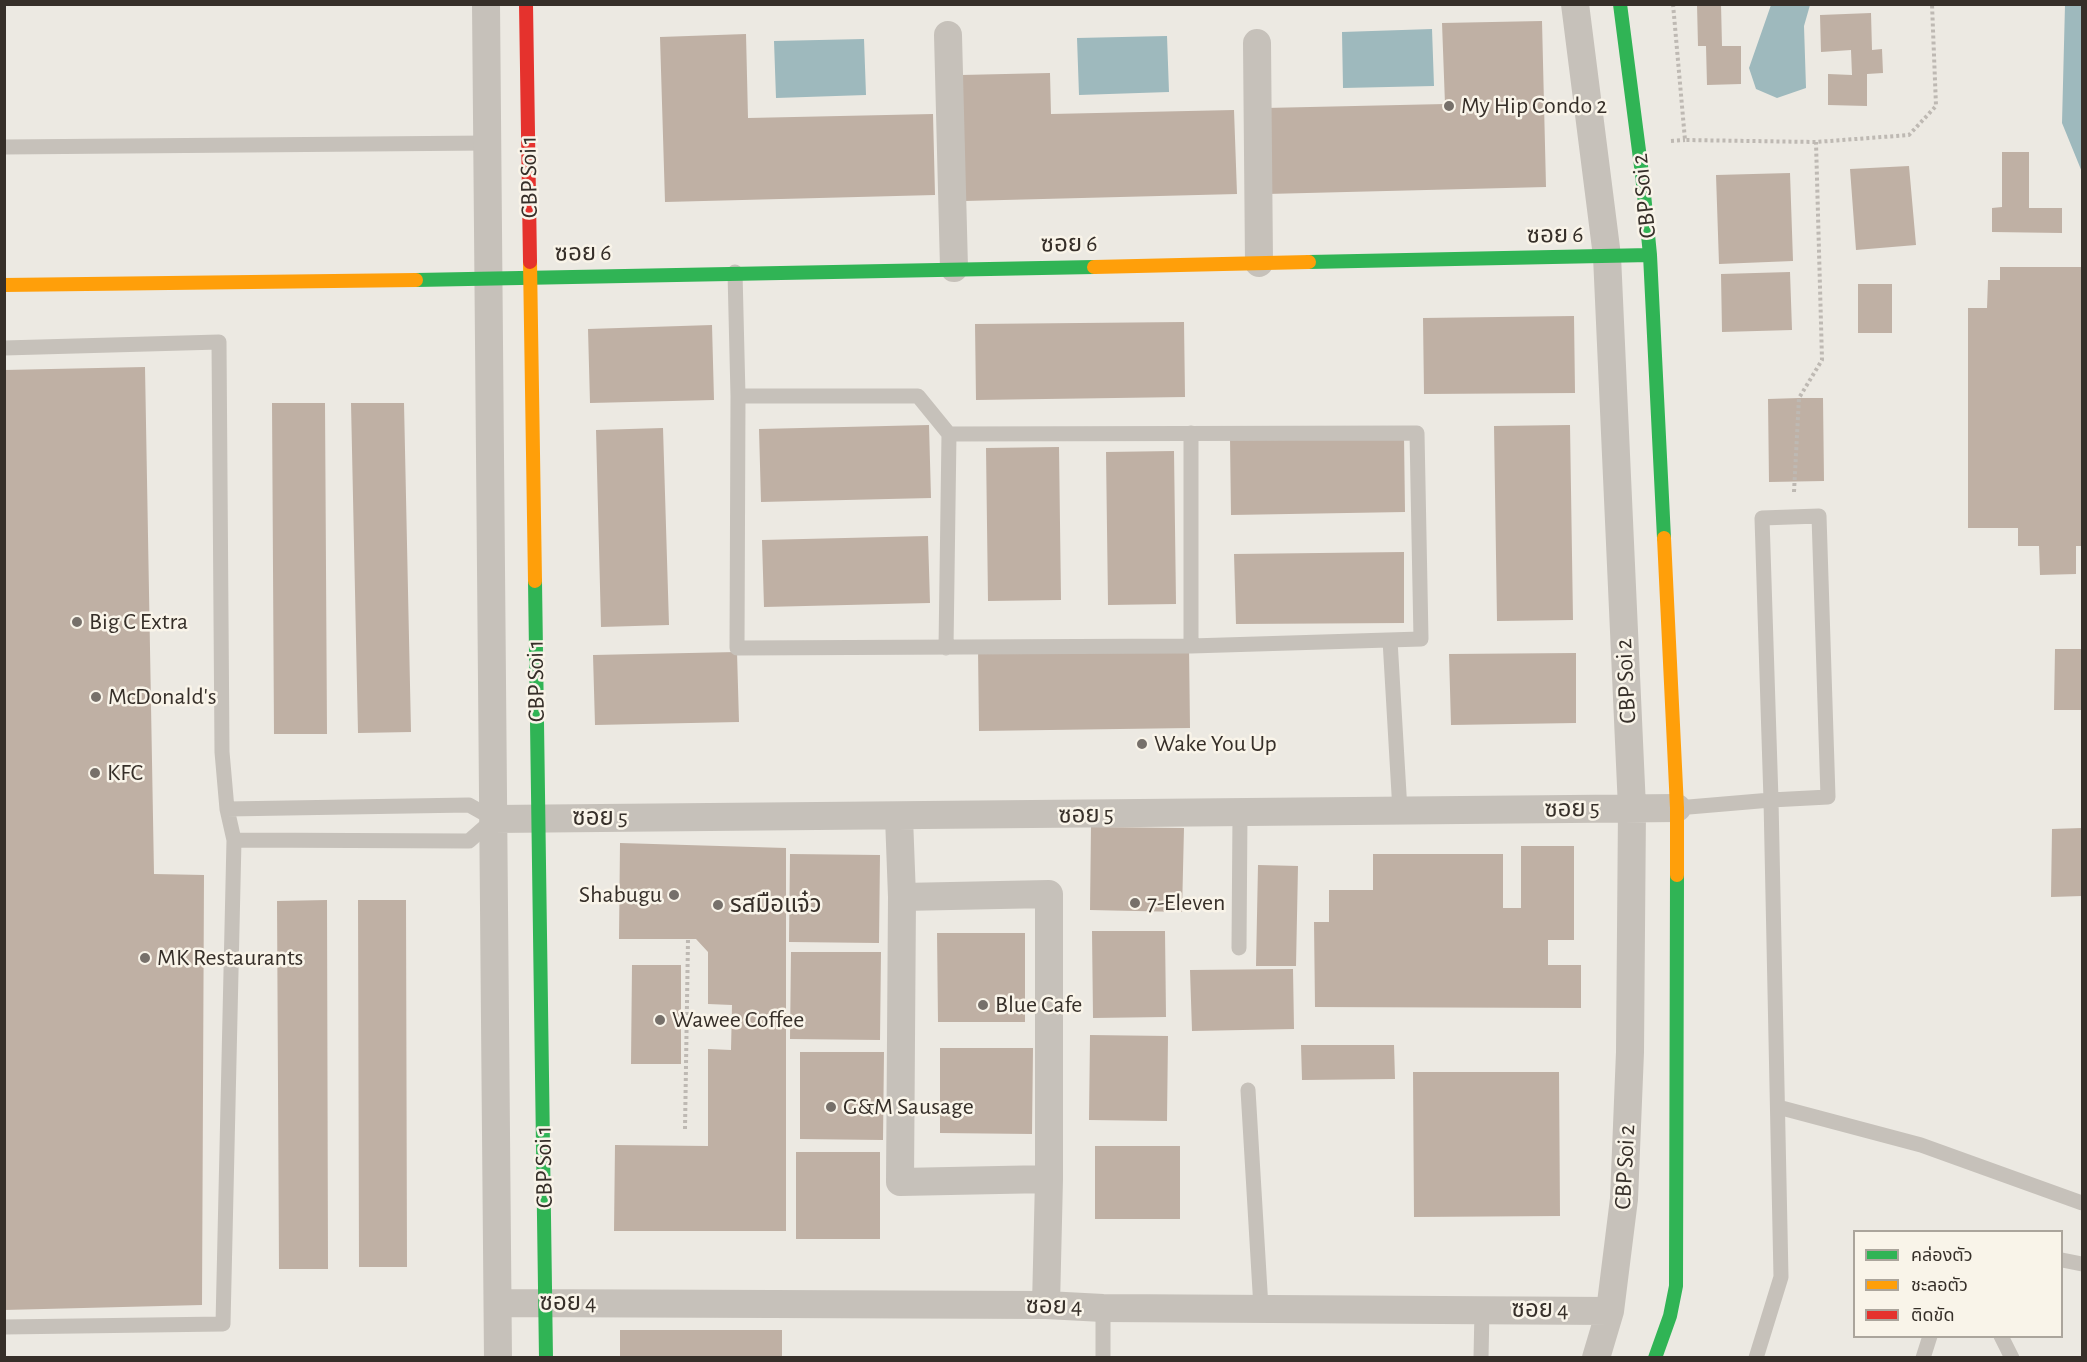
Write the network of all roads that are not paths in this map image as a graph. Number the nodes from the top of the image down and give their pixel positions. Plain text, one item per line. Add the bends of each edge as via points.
1 (486, 4) edge
2 (526, 4) edge
3 (1575, 4) edge
4 (1620, 4) edge
5 (948, 35) dead end
6 (1257, 43) dead end
7 (488, 143) junction
8 (4, 147) edge
9 (1650, 255) junction
10 (1607, 256) junction
11 (1259, 262) junction
12 (954, 268) junction
13 (735, 272) junction
14 (530, 277) junction
15 (489, 279) junction
16 (4, 285) edge
17 (4, 348) edge
18 (738, 396) junction
19 (1191, 433) junction
20 (949, 434) junction
21 (1390, 640) junction
22 (1191, 646) junction
23 (946, 648) junction
24 (1771, 800) junction
25 (1632, 808) junction
26 (1677, 808) junction
27 (227, 809) junction
28 (1400, 811) junction
29 (1240, 813) junction
30 (899, 816) junction
31 (494, 819) junction
32 (538, 819) junction
33 (234, 840) junction
34 (902, 897) junction
35 (1239, 948) dead end
36 (1248, 1090) dead end
37 (1778, 1107) junction
38 (1049, 1179) junction
39 (2082, 1203) edge
40 (2063, 1260) edge
41 (2082, 1264) edge
42 (545, 1302) junction
43 (498, 1303) junction
44 (1046, 1305) junction
45 (1103, 1308) junction
46 (1261, 1308) junction
47 (1482, 1310) junction
48 (1610, 1311) junction
49 (4, 1327) edge
50 (1929, 1338) edge
51 (2002, 1338) edge
52 (498, 1358) edge
53 (546, 1358) edge
54 (1102, 1358) edge
55 (1481, 1358) edge
56 (1596, 1358) edge
57 (1654, 1358) edge
58 (1756, 1358) edge
59 (1923, 1358) edge
60 (2012, 1358) edge

1 - 7 street, CBP Soi 1
2 - 14 street, CBP Soi 1
3 - 10 street, CBP Soi 2
4 - 9 street, CBP Soi 2
5 - 12 street
6 - 11 street
7 - 8 lane
7 - 15 street, CBP Soi 1
9 - 10 street, ซอย 6
9 - 26 street, CBP Soi 2
10 - 11 street, ซอย 6
10 - 25 street, CBP Soi 2
11 - 12 street, ซอย 6
12 - 13 street, ซอย 6
13 - 14 street, ซอย 6
13 - 18 lane
14 - 15 street, ซอย 6
14 - 32 street, CBP Soi 1
15 - 16 street, ซอย 6
15 - 31 street, CBP Soi 1
17 - 27 lane via 219,342 222,752
18 - 20 lane via 918,396
18 - 23 lane via 737,648
19 - 20 lane
19 - 21 lane via 1417,433 1421,639
19 - 22 lane
20 - 23 lane
21 - 22 lane
21 - 28 lane
22 - 23 lane
24 - 24 lane via 1762,518 1819,516 1827,797
24 - 26 lane
24 - 37 lane
25 - 26 street, ซอย 5
25 - 28 street, ซอย 5
25 - 48 street, CBP Soi 2 via 1625,1188
26 - 57 street, CBP Soi 2 via 1676,1286 1670,1316
27 - 31 lane via 469,805
27 - 33 lane
28 - 29 street, ซอย 5
29 - 30 street, ซอย 5
29 - 35 lane
30 - 32 street, ซอย 5
30 - 34 street
31 - 32 street, ซอย 5
31 - 33 lane via 469,842
31 - 43 street, CBP Soi 1
32 - 42 street, CBP Soi 1
33 - 49 lane via 223,1324
34 - 38 street via 1049,894
34 - 38 street via 900,1182
36 - 46 lane
37 - 39 lane via 1921,1145
37 - 58 lane via 1781,1277
38 - 44 street
40 - 41 lane
42 - 43 street, ซอย 4
42 - 44 street, ซอย 4
42 - 53 street, CBP Soi 1
43 - 52 street, CBP Soi 1
44 - 45 street, ซอย 4
45 - 46 street, ซอย 4
45 - 54 lane
46 - 47 street, ซอย 4
47 - 48 street, ซอย 4
47 - 55 lane
48 - 56 street, CBP Soi 2
50 - 59 lane
51 - 60 lane

